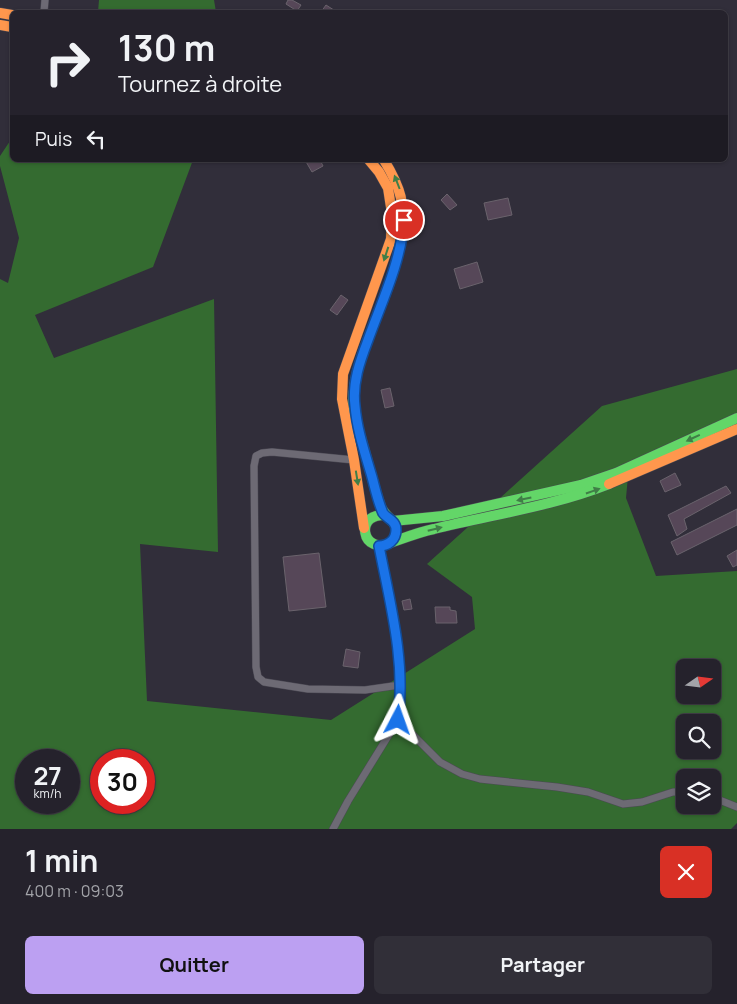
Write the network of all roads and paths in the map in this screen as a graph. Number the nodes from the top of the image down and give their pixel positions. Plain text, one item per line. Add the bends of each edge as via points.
1 (371, 162) edge
2 (386, 162) edge
3 (737, 418) edge
4 (737, 429) edge
5 (354, 460) junction
6 (388, 518) junction
7 (364, 528) junction
8 (384, 545) junction
9 (400, 685) junction
10 (398, 720) junction
11 (676, 792) edge
12 (721, 800) edge
13 (737, 806) edge
14 (333, 829) edge

1 -> 5 street via 388,188 391,239 343,374 342,399
6 -> 2 street via 360,437 354,405 359,365 403,238 399,185
3 -> 6 street via 616,473 581,485 443,516
8 -> 4 street via 432,529 576,497
5 -> 7 street
5 - 9 street via 272,452 256,456 258,677 264,682 308,689 366,690
6 - 7 street via 374,516
6 - 8 street via 396,530 393,540
7 - 8 street via 366,538 374,545
8 - 9 street
9 - 10 street
10 - 11 street via 440,762 480,779 588,792 623,804
10 - 14 street
12 - 13 street

